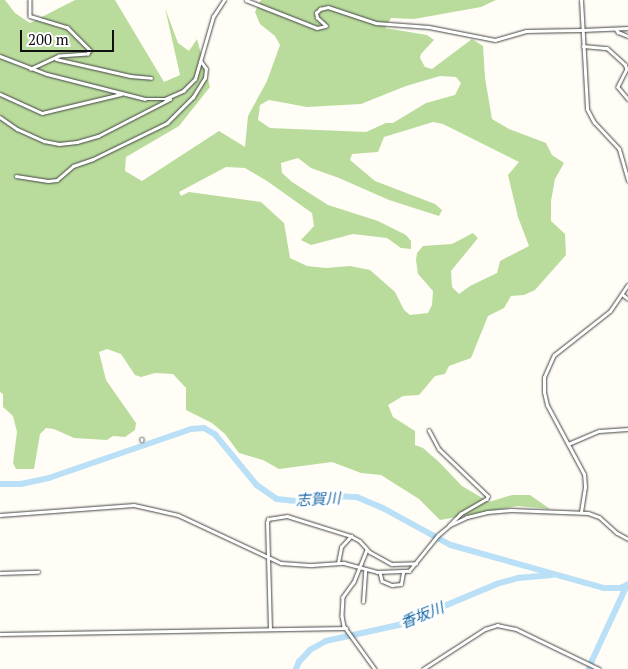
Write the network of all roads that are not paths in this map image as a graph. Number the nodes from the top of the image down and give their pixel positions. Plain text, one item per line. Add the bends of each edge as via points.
1 (30, 0) edge
2 (224, 0) edge
3 (246, 0) edge
4 (582, 0) edge
5 (628, 28) edge
6 (616, 29) junction
7 (582, 30) junction
8 (628, 36) edge
9 (583, 46) junction
10 (0, 56) edge
11 (54, 59) junction
12 (201, 62) junction
13 (31, 69) junction
14 (151, 78) dead end
15 (122, 93) junction
16 (0, 95) edge
17 (171, 97) junction
18 (628, 99) edge
19 (0, 117) edge
20 (16, 176) dead end
21 (628, 181) edge
22 (628, 284) edge
23 (622, 295) junction
24 (628, 299) edge
25 (429, 430) dead end
26 (628, 430) edge
27 (568, 444) junction
28 (581, 512) junction
29 (0, 515) edge
30 (450, 525) junction
31 (438, 535) joint
32 (352, 536) junction
33 (628, 539) edge
34 (367, 550) junction
35 (268, 557) junction
36 (338, 563) junction
37 (417, 563) junction
38 (359, 568) junction
39 (365, 570) junction
40 (38, 572) dead end
41 (380, 572) junction
42 (0, 573) edge
43 (403, 573) junction
44 (363, 602) dead end
45 (270, 628) junction
46 (347, 629) junction
47 (0, 634) edge
48 (375, 669) edge
49 (423, 669) edge
50 (599, 669) edge

1 - 11 street via 30,16 67,27 90,50 88,54
2 - 12 street via 213,17
3 - 7 street via 317,28 326,24 317,18 316,13 328,7 376,23 429,28 495,40 533,31
4 - 7 street
5 - 6 street
6 - 7 street
6 - 8 street
7 - 9 street
9 - 18 street via 607,48 625,64 627,69 618,87
9 - 21 street via 587,109 594,122 619,148
10 - 13 street
11 - 13 street
11 - 14 street
12 - 17 street via 192,84
12 - 20 street via 206,68 205,78 193,98 167,123 74,166 57,180
13 - 15 street
15 - 16 street via 42,113
15 - 17 street via 150,99
17 - 19 street via 103,133 77,142 59,144 44,141
22 - 23 street
23 - 24 street
23 - 27 street via 604,317 557,352 547,367 544,396
25 - 30 street via 440,449 488,498 460,514
26 - 27 street via 599,431
27 - 28 street via 585,478
28 - 30 street via 500,510
28 - 33 street via 599,517
29 - 35 street via 134,505 178,515
30 - 31 street
31 - 37 street
32 - 34 street
32 - 35 street via 287,516 268,519
32 - 36 street via 341,547
34 - 37 street via 392,564
34 - 38 street
35 - 36 street via 291,564
35 - 45 street
36 - 38 street
37 - 43 street
38 - 39 street
38 - 46 street via 342,599 342,621
39 - 41 street
39 - 44 street
40 - 42 street
41 - 43 street
41 - 43 street via 382,581 392,585 401,584
45 - 46 street
45 - 47 street
46 - 48 street
49 - 50 street via 482,631 497,625 516,629

